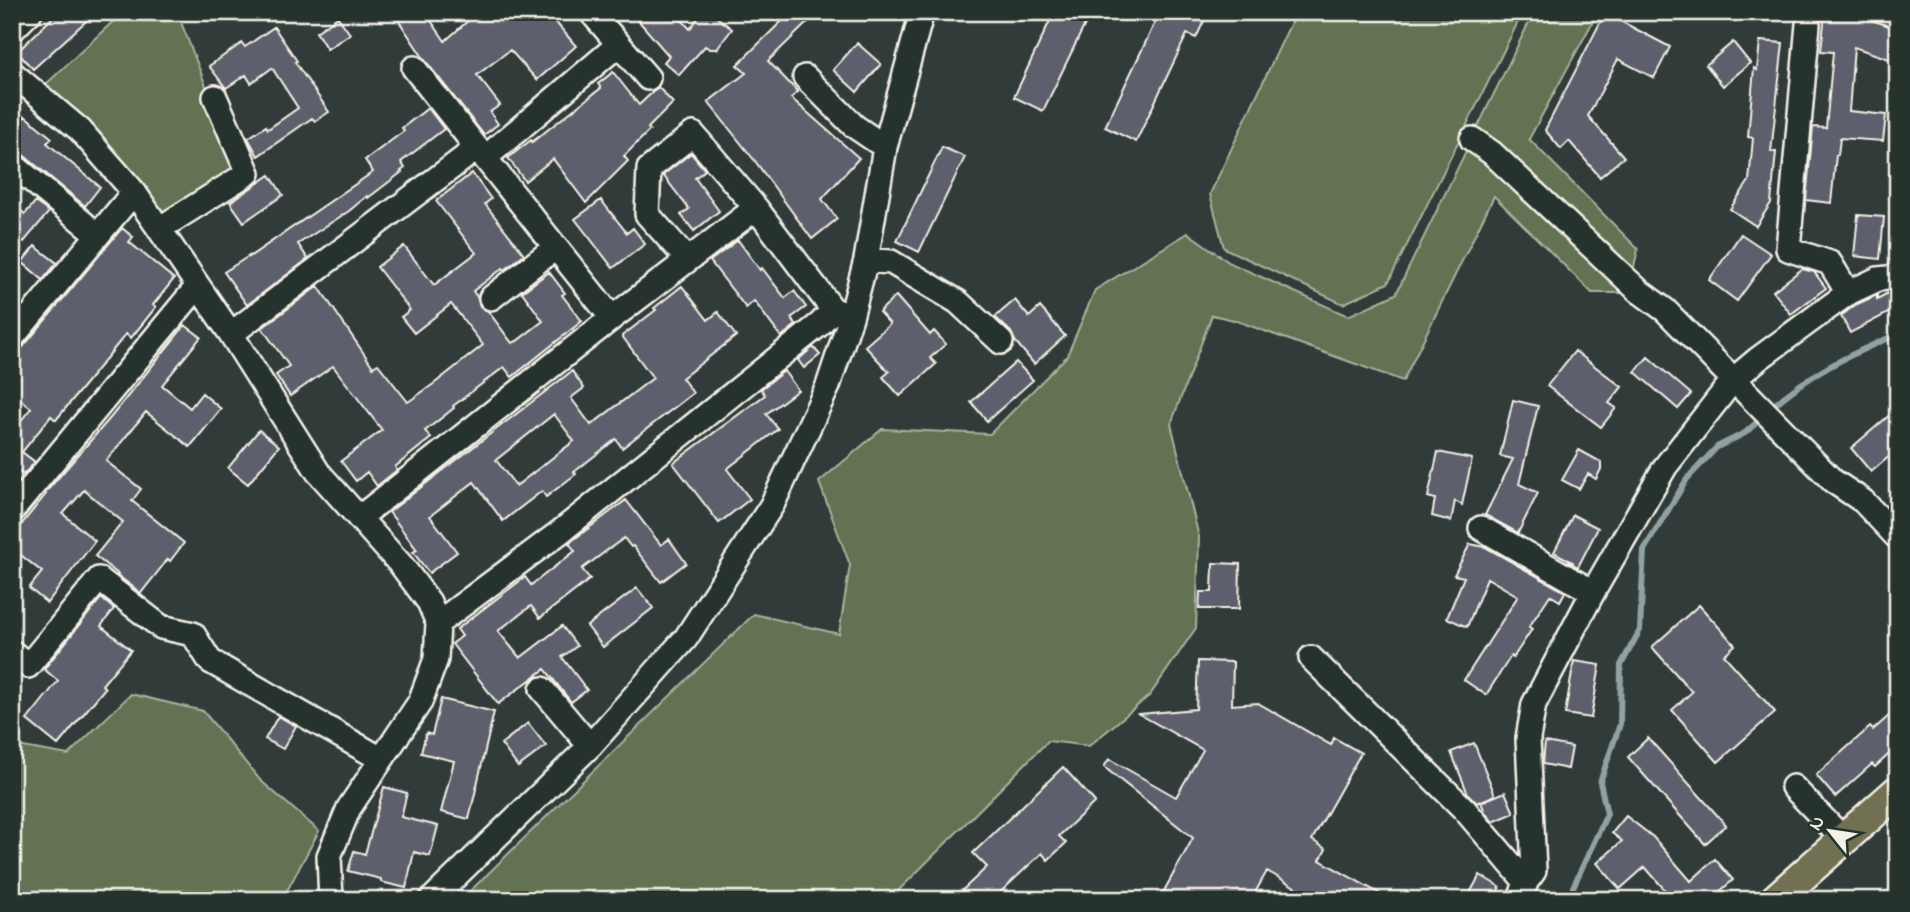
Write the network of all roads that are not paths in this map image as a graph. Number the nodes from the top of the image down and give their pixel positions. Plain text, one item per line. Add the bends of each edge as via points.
1 (30, 12) edge
2 (591, 12) edge
3 (922, 12) edge
4 (1808, 24) dead end
5 (12, 30) edge
6 (618, 44) junction
7 (414, 68) dead end
8 (12, 73) edge
9 (805, 77) dead end
10 (648, 78) dead end
11 (215, 97) dead end
12 (1472, 139) dead end
13 (885, 148) junction
14 (481, 153) junction
15 (15, 173) edge
16 (134, 192) junction
17 (756, 208) junction
18 (159, 229) junction
19 (98, 235) junction
20 (555, 247) junction
21 (688, 260) junction
22 (866, 260) junction
23 (1898, 277) edge
24 (197, 287) junction
25 (1848, 293) junction
26 (491, 298) dead end
27 (842, 313) junction
28 (612, 318) junction
29 (231, 334) junction
30 (12, 338) edge
31 (1001, 342) dead end
32 (1740, 387) junction
33 (12, 512) edge
34 (359, 518) junction
35 (1481, 528) dead end
36 (1898, 538) edge
37 (1593, 592) junction
38 (438, 623) junction
39 (12, 652) edge
40 (1311, 658) dead end
41 (542, 689) dead end
42 (590, 746) junction
43 (382, 759) junction
44 (1793, 787) dead end
45 (1898, 791) edge
46 (1843, 839) junction
47 (1523, 891) edge
48 (331, 900) edge
49 (431, 900) edge
50 (1775, 900) edge

1 - 5 street
2 - 6 street
3 - 13 street
4 - 25 street via 1788,249 1830,263
6 - 10 street
6 - 14 street
7 - 14 street
8 - 16 street via 79,130
9 - 13 street
11 - 18 street via 248,173
12 - 32 street via 1665,310
13 - 22 street
14 - 20 street
14 - 29 street
15 - 19 street
16 - 18 street
16 - 19 street
17 - 21 street
17 - 21 street via 694,134 649,169 647,214
17 - 27 street
18 - 24 street
19 - 30 street
20 - 26 street
20 - 28 street
21 - 28 street
22 - 27 street
22 - 31 street via 891,262 947,296
23 - 25 street via 1878,279
24 - 29 street
24 - 33 street
25 - 32 street via 1758,359
27 - 38 street via 820,324 560,533
27 - 42 street via 828,386 772,505 686,638
28 - 34 street
29 - 34 street via 318,472
32 - 36 street via 1833,481 1863,501
32 - 37 street via 1665,467
34 - 38 street via 416,584
35 - 37 street
37 - 47 street via 1534,704 1528,738 1534,871
38 - 43 street via 436,659 420,702
39 - 43 street via 28,666 99,579 161,627 193,634 210,661
40 - 47 street via 1465,810
41 - 42 street
42 - 49 street
43 - 48 street via 349,808 329,856
44 - 46 street
45 - 46 main road
46 - 50 main road

